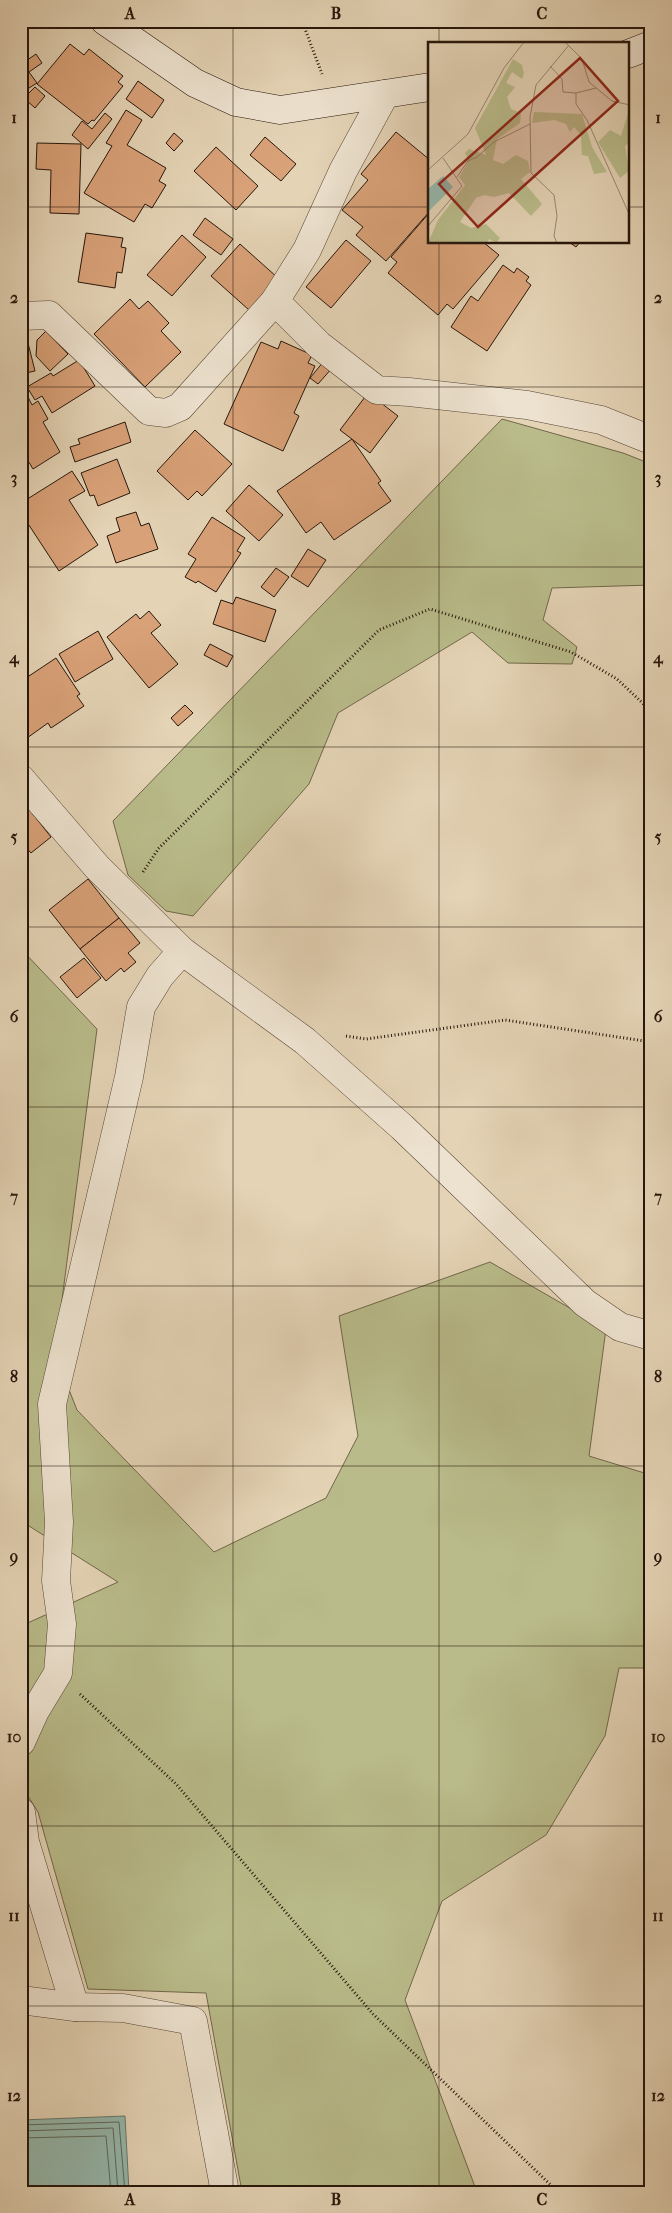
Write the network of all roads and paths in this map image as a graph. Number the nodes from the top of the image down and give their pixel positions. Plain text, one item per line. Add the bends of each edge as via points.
1 (105, 21) edge
2 (302, 21) edge
3 (651, 44) edge
4 (630, 53) edge
5 (428, 87) edge
6 (385, 94) junction
7 (332, 102) junction
8 (275, 301) junction
9 (21, 316) edge
10 (651, 440) edge
11 (651, 711) edge
12 (21, 779) edge
13 (126, 898) junction
14 (182, 951) junction
15 (339, 1035) dead end
16 (651, 1042) edge
17 (651, 1336) edge
18 (58, 1673) junction
19 (21, 1742) edge
20 (21, 1812) edge
21 (21, 2000) edge
22 (74, 2007) junction
23 (225, 2192) edge
24 (558, 2192) edge

1 - 7 street via 195,83 236,102 280,110
2 - 7 path
3 - 4 street
5 - 6 street
6 - 7 street
6 - 8 street via 343,171 307,250
8 - 9 street via 180,407 166,413 149,411 49,315
8 - 10 street via 319,345 377,390 527,406 601,420
11 - 13 path via 617,678 571,652 430,609 379,630 158,848
12 - 13 street
13 - 14 street
14 - 17 street via 305,1041 402,1127 585,1303 620,1327
14 - 18 street via 160,976 141,1007 129,1077 52,1404 59,1522 56,1581 62,1624
15 - 16 path via 366,1040 505,1020
18 - 19 street
18 - 24 path via 176,1784 373,2014
20 - 22 street via 25,1842
21 - 22 street
22 - 23 street via 123,2008 193,2021

